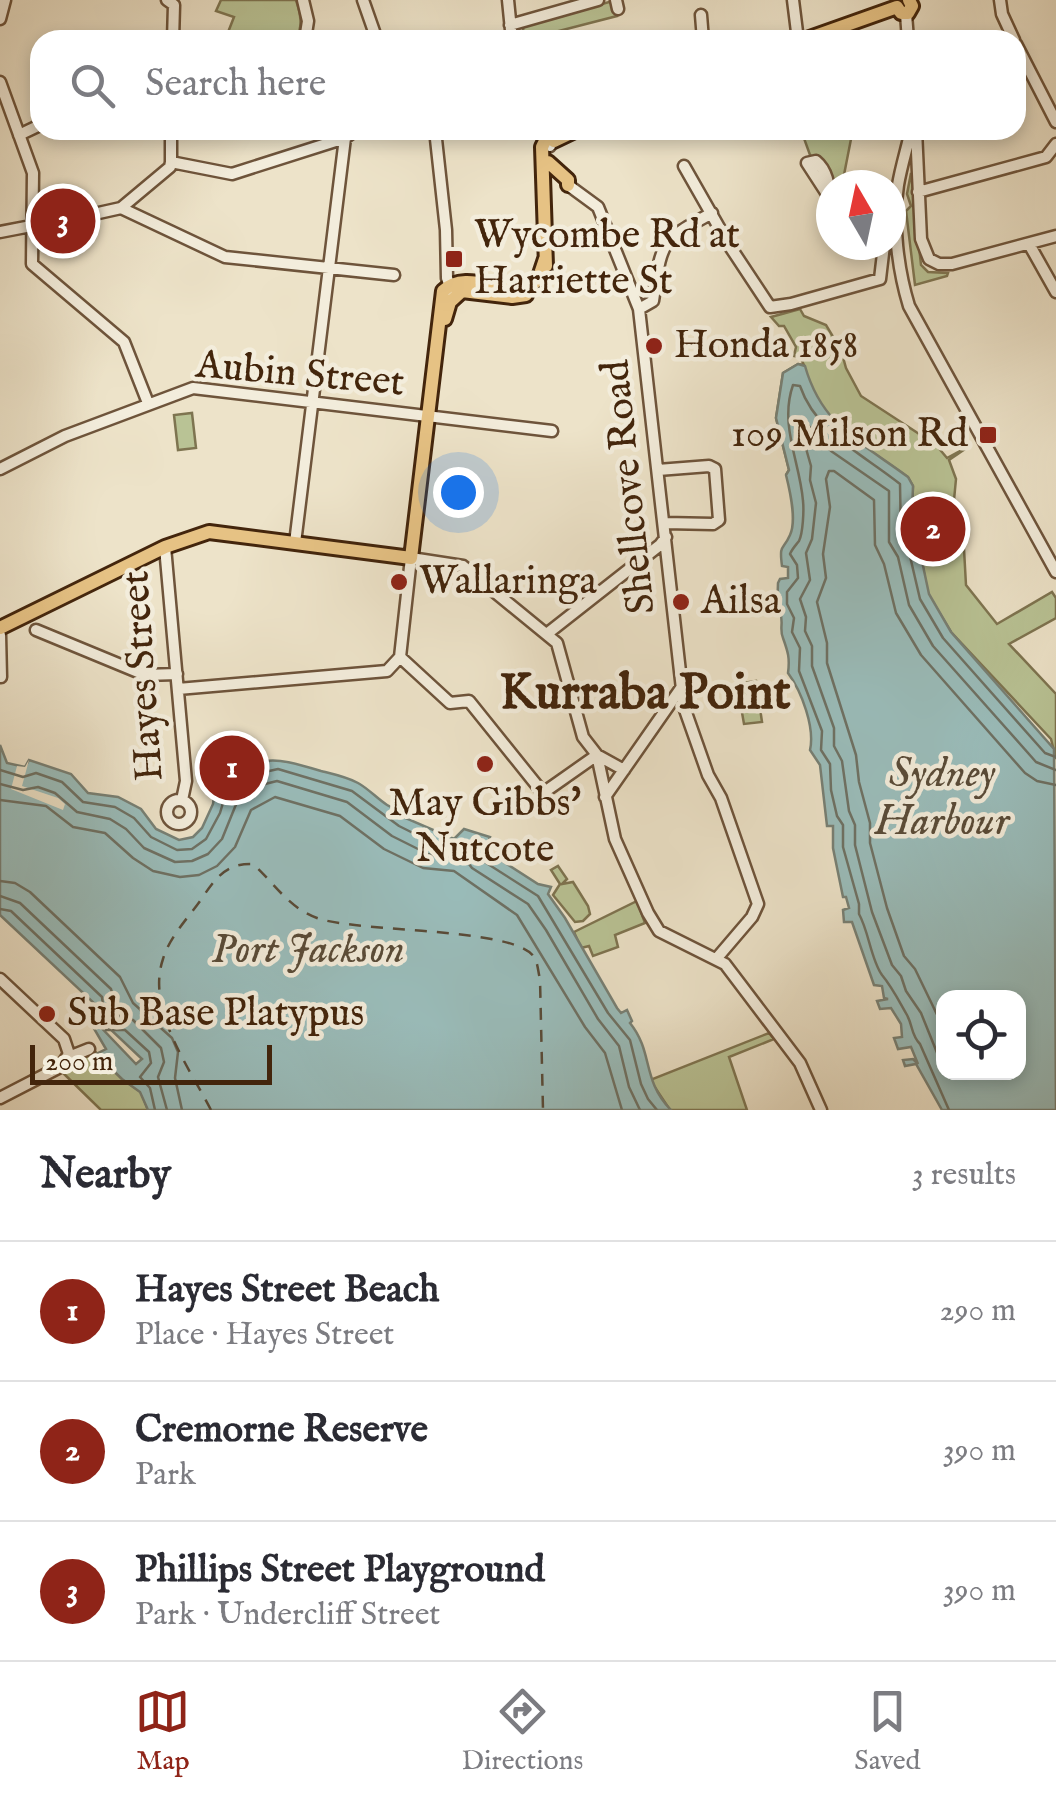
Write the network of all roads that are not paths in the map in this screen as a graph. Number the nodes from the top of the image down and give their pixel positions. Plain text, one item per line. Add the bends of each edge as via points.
1 (5, 0) edge
2 (167, 0) edge
3 (303, 0) edge
4 (362, 0) edge
5 (508, 0) edge
6 (598, 0) edge
7 (793, 0) edge
8 (1000, 0) edge
9 (903, 5) edge
10 (702, 16) dead end
11 (0, 19) edge
12 (510, 25) junction
13 (173, 30) edge
14 (306, 30) edge
15 (373, 30) edge
16 (511, 30) edge
17 (703, 30) edge
18 (799, 30) edge
19 (830, 30) edge
20 (907, 30) edge
21 (1009, 30) edge
22 (1026, 63) edge
23 (0, 82) edge
24 (1056, 122) edge
25 (30, 129) edge
26 (19, 135) junction
27 (171, 140) edge
28 (339, 140) edge
29 (345, 140) edge
30 (436, 140) edge
31 (548, 140) edge
32 (549, 140) edge
33 (910, 140) edge
34 (914, 140) edge
35 (1056, 144) edge
36 (904, 160) junction
37 (171, 162) junction
38 (548, 162) junction
39 (684, 166) dead end
40 (916, 168) junction
41 (902, 170) edge
42 (568, 185) joint
43 (544, 192) junction
44 (918, 192) junction
45 (120, 208) junction
46 (712, 213) junction
47 (94, 214) dead end
48 (31, 226) junction
49 (0, 232) edge
50 (1056, 236) edge
51 (1029, 244) junction
52 (882, 260) edge
53 (900, 260) edge
54 (331, 268) junction
55 (394, 275) dead end
56 (451, 291) junction
57 (1056, 292) edge
58 (639, 310) junction
59 (312, 402) junction
60 (148, 404) junction
61 (430, 417) junction
62 (552, 431) dead end
63 (0, 469) edge
64 (658, 470) junction
65 (666, 524) junction
66 (666, 537) junction
67 (295, 543) junction
68 (165, 546) junction
69 (412, 558) junction
70 (1056, 572) edge
71 (36, 630) dead end
72 (0, 632) edge
73 (548, 633) junction
74 (400, 657) junction
75 (177, 674) junction
76 (0, 677) edge
77 (682, 687) junction
78 (178, 689) junction
79 (597, 754) junction
80 (624, 770) junction
81 (604, 797) junction
82 (182, 800) dead end
83 (716, 958) junction
84 (0, 979) edge
85 (89, 1049) dead end
86 (69, 1056) junction
87 (0, 1098) edge
88 (820, 1110) edge

1 - 11 street
2 - 13 street via 174,5
3 - 14 street
4 - 15 street
5 - 12 street
6 - 12 street
7 - 18 street
8 - 21 street
9 - 19 main road
9 - 20 street
10 - 17 street
12 - 16 street
22 - 24 street
23 - 26 street
25 - 26 street
26 - 48 street via 33,173
27 - 37 street
28 - 37 street via 232,174
29 - 54 street
30 - 56 street
31 - 43 main road via 541,159
32 - 38 main road
33 - 36 street
34 - 40 street
35 - 44 street via 1046,157
36 - 40 street
36 - 41 street
37 - 45 street
38 - 42 main road
38 - 43 main road
39 - 46 street
40 - 44 street
42 - 58 street, Shellcove Road via 598,205
43 - 56 main road via 544,284 510,297
44 - 51 street via 929,260 952,264
45 - 47 street
45 - 54 street via 226,257
46 - 52 street via 775,308 880,280
46 - 58 street via 671,236 656,272 654,302
48 - 49 street
48 - 60 street via 32,264 124,342
50 - 51 street
51 - 57 street
53 - 70 street via 913,314
54 - 55 street
54 - 59 street
56 - 61 main road
58 - 64 street, Shellcove Road
59 - 60 street, Aubin Street via 193,388
59 - 61 street, Aubin Street
59 - 67 street
60 - 63 street, Aubin Street
61 - 62 street, Aubin Street
61 - 69 main road
64 - 65 street, Shellcove Road
64 - 65 street via 715,469 719,520
65 - 66 street, Shellcove Road
66 - 73 street
66 - 77 street, Shellcove Road
67 - 68 main road via 215,532
67 - 69 main road
68 - 72 main road
68 - 75 street, Hayes Street
69 - 73 street via 463,566
69 - 74 street
71 - 75 street via 144,675
72 - 76 street
73 - 79 street via 562,653 585,741
74 - 78 street via 378,674
74 - 79 street via 446,701 469,701 543,793
75 - 78 street, Hayes Street
77 - 80 street
77 - 83 street, Shellcove Road via 758,904
78 - 82 street, Hayes Street
79 - 80 street
79 - 81 street
80 - 81 street
81 - 83 street via 615,839 659,931
83 - 88 street via 800,1063
84 - 86 street via 64,1039
85 - 86 street
86 - 87 street via 60,1068

